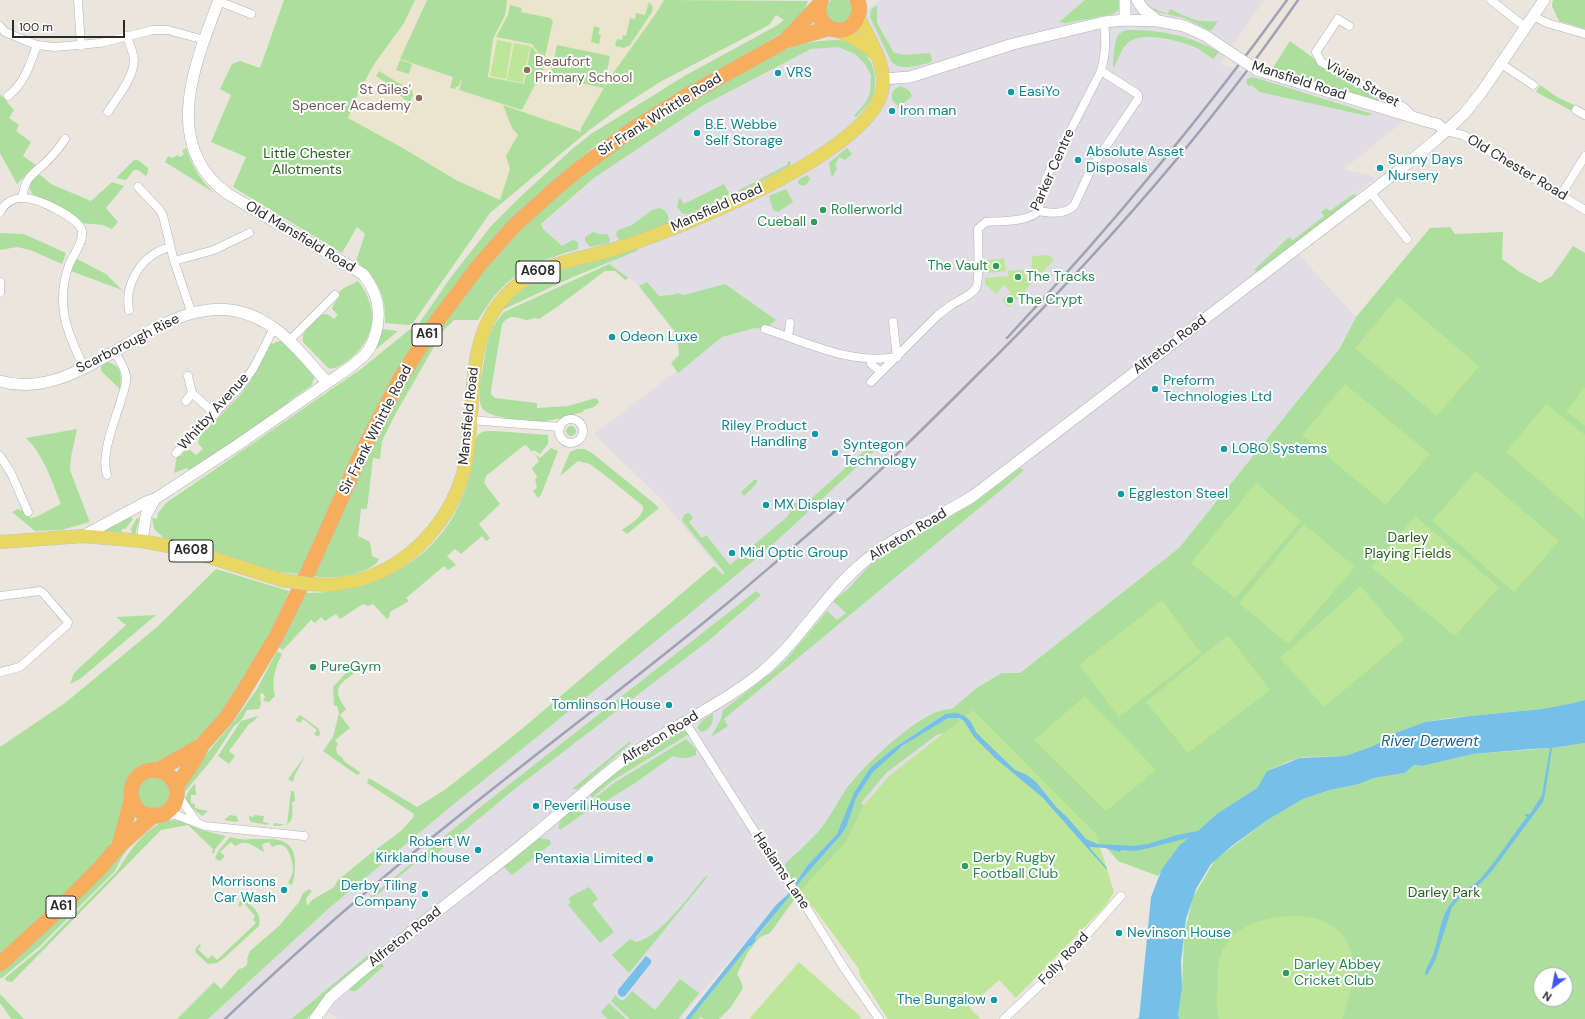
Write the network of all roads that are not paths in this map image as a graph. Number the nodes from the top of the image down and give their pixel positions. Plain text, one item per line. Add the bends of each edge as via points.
1 (78, 0) edge
2 (218, 0) edge
3 (1125, 0) edge
4 (1132, 0) edge
5 (1137, 0) edge
6 (1491, 0) edge
7 (1544, 0) edge
8 (819, 2) edge
9 (860, 6) edge
10 (251, 14) dead end
11 (1533, 16) junction
12 (1128, 20) junction
13 (1158, 21) junction
14 (1104, 22) junction
15 (0, 26) edge
16 (1349, 26) dead end
17 (1525, 27) junction
18 (833, 29) junction
19 (1585, 34) edge
20 (127, 36) junction
21 (204, 40) junction
22 (785, 41) junction
23 (37, 45) junction
24 (81, 46) junction
25 (875, 53) junction
26 (1500, 63) junction
27 (1101, 71) junction
28 (882, 79) junction
29 (1533, 85) dead end
30 (8, 96) dead end
31 (1576, 110) dead end
32 (108, 112) dead end
33 (1585, 115) edge
34 (1414, 117) junction
35 (1446, 131) junction
36 (65, 139) dead end
37 (1585, 156) edge
38 (138, 187) dead end
39 (1371, 193) junction
40 (1561, 195) junction
41 (22, 198) junction
42 (1585, 210) edge
43 (1038, 211) junction
44 (0, 212) edge
45 (249, 233) dead end
46 (1407, 239) dead end
47 (170, 247) junction
48 (174, 261) junction
49 (0, 282) edge
50 (0, 293) edge
51 (336, 295) dead end
52 (129, 310) dead end
53 (192, 314) junction
54 (893, 322) dead end
55 (790, 323) dead end
56 (274, 328) junction
57 (765, 329) dead end
58 (788, 337) junction
59 (289, 341) junction
60 (114, 351) junction
61 (897, 357) junction
62 (870, 359) junction
63 (84, 367) junction
64 (881, 372) junction
65 (188, 376) dead end
66 (0, 381) edge
67 (327, 382) junction
68 (871, 382) dead end
69 (192, 393) junction
70 (186, 401) dead end
71 (215, 414) junction
72 (470, 420) junction
73 (560, 427) dead end
74 (176, 454) dead end
75 (0, 456) edge
76 (107, 475) dead end
77 (155, 499) junction
78 (28, 512) dead end
79 (82, 536) junction
80 (0, 542) edge
81 (142, 542) junction
82 (0, 596) edge
83 (0, 672) edge
84 (685, 722) junction
85 (202, 746) junction
86 (158, 770) junction
87 (176, 791) junction
88 (132, 798) junction
89 (157, 815) junction
90 (198, 823) junction
91 (304, 836) dead end
92 (119, 846) junction
93 (1120, 896) dead end
94 (0, 964) edge
95 (315, 1019) edge
96 (879, 1019) edge
97 (1004, 1019) edge

1 - 24 street
2 - 10 street
2 - 21 street, Old Mansfield Road
3 - 12 street
4 - 12 street
5 - 13 street
6 - 17 street
7 - 11 street
8 - 18 highway via 820,19
8 - 22 highway, Sir Frank Whittle Road / A61
9 - 18 highway, Sir Frank Whittle Road via 852,25 848,28
9 - 25 main road, Mansfield Road / A608
11 - 17 street
11 - 19 street via 1547,23
12 - 13 street, Mansfield Road
12 - 14 street, Mansfield Road
13 - 34 street, Mansfield Road, bridge via 1194,30 1257,70
14 - 27 street, Parker Centre via 1106,49
14 - 28 street, Mansfield Road via 1013,44 910,77
15 - 23 street via 5,32
16 - 34 street, Vivian Street via 1338,19 1316,52 1321,62 1405,108
17 - 26 street
18 - 22 highway, Sir Frank Whittle Road / A61
18 - 25 main road via 857,40
20 - 21 street via 162,30
20 - 24 street
20 - 32 street via 134,57 133,67
21 - 67 street, Old Mansfield Road via 188,99 192,144 202,168 211,181 228,194 363,274 376,297 379,318 368,351
22 - 85 highway, Sir Frank Whittle Road / A61 via 653,116 599,153 525,216 466,282 422,342 388,400 309,570 265,655 226,718
23 - 24 street
23 - 30 street via 27,73
25 - 28 main road, Mansfield Road / A608
26 - 29 street
26 - 35 street via 1463,115
27 - 43 street, Parker Centre via 1046,178
27 - 43 street via 1136,93 1138,99 1092,167 1074,206 1070,210 1053,213
28 - 72 main road, Mansfield Road / A608 via 878,102 865,120 812,162 762,189 680,226 616,249 558,264 538,272 518,285 497,306 480,339 472,381
31 - 33 street
34 - 35 street, Mansfield Road via 1437,124
35 - 39 street, Alfreton Road
35 - 40 street, Old Chester Road via 1463,135
36 - 41 street via 28,180
37 - 40 street
38 - 47 street via 163,216
39 - 46 street
39 - 84 street, Alfreton Road via 973,496 909,531 872,555 834,591 775,661 741,688
40 - 42 street, Old Chester Road
41 - 44 street via 6,204
41 - 63 street via 52,208 74,220 81,229 81,241 69,265 63,301 68,331
43 - 61 street, Parker Centre via 1026,218 986,222 978,229 976,288 938,315
45 - 48 street via 214,250
47 - 48 street
47 - 52 street via 153,254 139,268 130,287
48 - 53 street
49 - 50 street
51 - 59 street
53 - 56 street, Scarborough Rise via 214,310 236,311 257,318
53 - 60 street, Scarborough Rise via 163,324
54 - 61 street
55 - 58 street
56 - 59 street, Scarborough Rise
56 - 71 street, Whitby Avenue via 253,369
57 - 58 street
58 - 62 street via 829,352
59 - 67 street, Scarborough Rise
60 - 63 street, Scarborough Rise
60 - 76 street via 126,375 104,463
61 - 62 street
61 - 64 street, Parker Centre
62 - 64 street via 871,364
63 - 66 street, Scarborough Rise via 64,377 37,384
64 - 68 street, Parker Centre
65 - 69 street
67 - 77 street, Old Mansfield Road
69 - 70 street
69 - 71 street
71 - 74 street, Whitby Avenue
72 - 73 street
72 - 81 main road, Mansfield Road / A608, bridge via 462,479 451,504 431,533 410,554 390,567 359,580 332,585 282,580 184,550
75 - 78 street via 11,473 20,504
77 - 79 street, Old Mansfield Road
77 - 81 street, Old Mansfield Road via 146,515
79 - 80 main road, Mansfield Road / A608
79 - 81 main road, Mansfield Road / A608
82 - 83 street via 40,591 68,622 67,626 20,667
84 - 95 street, Alfreton Road via 620,763 519,847 357,975 330,998
84 - 96 street, Haslams Lane via 772,859
85 - 86 highway, Sir Frank Whittle Road / A61
85 - 87 highway, Sir Frank Whittle Road / A61
86 - 87 highway via 170,776
86 - 88 highway via 146,771 136,778 131,790
87 - 89 highway via 172,807
87 - 90 street
88 - 89 highway via 140,810
88 - 92 highway, A61
89 - 90 street via 176,814
89 - 92 highway, A61
90 - 91 street
92 - 94 highway, A61 via 56,913
93 - 97 street, Folly Road via 1053,973

